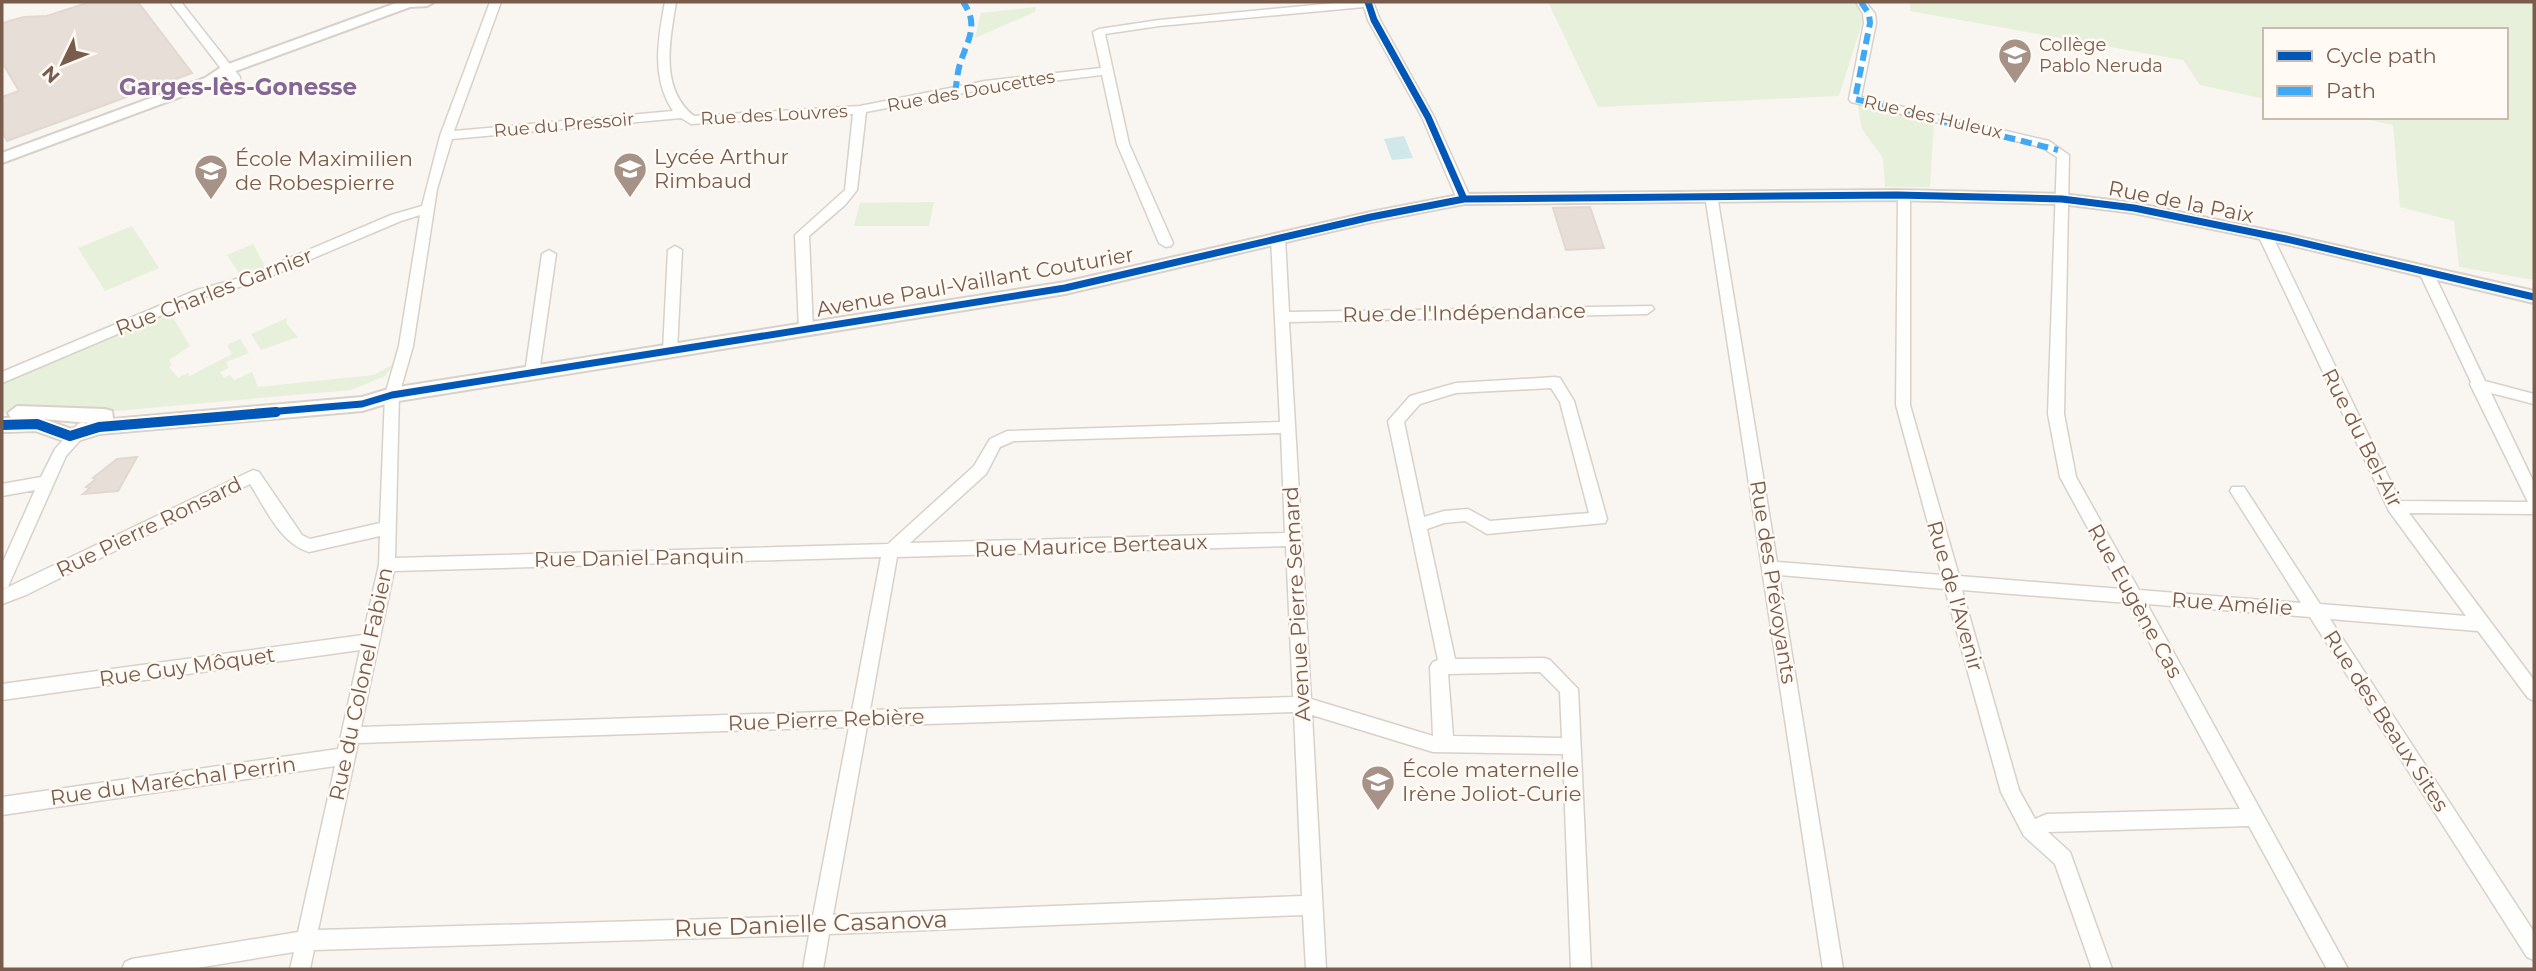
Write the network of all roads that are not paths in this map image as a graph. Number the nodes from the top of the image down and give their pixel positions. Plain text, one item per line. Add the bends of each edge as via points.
1 (175, 2) edge
2 (495, 2) edge
3 (670, 2) edge
4 (1368, 2) edge
5 (1861, 2) edge
6 (423, 3) edge
7 (1107, 71) junction
8 (232, 75) junction
9 (860, 110) junction
10 (682, 114) junction
11 (446, 136) junction
12 (2, 158) edge
13 (2, 167) edge
14 (1711, 195) junction
15 (1904, 195) junction
16 (1646, 196) joint
17 (1464, 199) junction
18 (2062, 199) junction
19 (427, 209) junction
20 (2265, 235) junction
21 (1278, 238) junction
22 (1166, 243) dead end
23 (676, 250) dead end
24 (549, 254) dead end
25 (2426, 272) junction
26 (2534, 297) edge
27 (1647, 309) dead end
28 (1282, 317) junction
29 (806, 330) junction
30 (670, 351) junction
31 (532, 373) junction
32 (2, 379) edge
33 (2477, 384) junction
34 (392, 395) junction
35 (2534, 399) edge
36 (63, 413) junction
37 (2, 415) edge
38 (2, 425) edge
39 (81, 426) junction
40 (1287, 426) junction
41 (52, 430) junction
42 (60, 453) junction
43 (47, 482) junction
44 (2, 489) edge
45 (2238, 491) dead end
46 (2534, 499) edge
47 (2395, 507) junction
48 (2534, 508) edge
49 (1418, 525) junction
50 (390, 527) junction
51 (1293, 539) junction
52 (890, 552) junction
53 (387, 565) junction
54 (1770, 568) junction
55 (2, 582) edge
56 (1950, 583) junction
57 (2, 597) edge
58 (2133, 597) junction
59 (2314, 609) junction
60 (2484, 624) junction
61 (372, 641) junction
62 (1448, 667) junction
63 (2, 692) edge
64 (2534, 693) edge
65 (1302, 704) junction
66 (860, 719) junction
67 (350, 735) junction
68 (1444, 744) junction
69 (1569, 746) junction
70 (345, 756) junction
71 (2, 806) edge
72 (2253, 817) junction
73 (2031, 830) junction
74 (1313, 905) junction
75 (821, 925) junction
76 (307, 940) junction
77 (2534, 950) edge
78 (132, 969) edge
79 (300, 969) edge
80 (813, 969) edge
81 (1315, 969) edge
82 (1580, 969) edge
83 (1833, 969) edge
84 (2102, 969) edge
85 (2338, 969) edge

1 - 8 street
2 - 11 street, Rue du Colonel Fabien
3 - 10 street, Rue des Louvres via 662,70
4 - 7 street via 1102,30
4 - 17 street via 1428,117
5 - 18 street, Rue des Huleux via 1870,23 1855,99 2059,150 2063,155
6 - 8 street via 416,12
7 - 9 street, Rue des Doucettes via 985,85
7 - 22 street via 1129,161
8 - 12 street
8 - 13 street
9 - 10 street, Rue des Louvres via 691,120
9 - 29 street via 852,190 802,236
10 - 11 street, Rue du Pressoir
11 - 19 street, Rue du Colonel Fabien
14 - 15 street, Rue de la Paix
14 - 16 street, Rue de la Paix
14 - 54 street, Rue des Prévoyants
15 - 18 street, Rue de la Paix
15 - 56 street, Rue de l'Avenir via 1903,405
16 - 17 street, Avenue Paul-Vaillant Couturier
17 - 21 street, Avenue Paul-Vaillant Couturier
18 - 20 street, Rue de la Paix via 2133,208
18 - 58 street, Rue Eugène Cas via 2056,414 2068,477
19 - 32 street, Rue Charles Garnier via 253,279 202,293
19 - 34 street, Rue du Colonel Fabien via 406,346
20 - 25 street, Rue de la Paix
20 - 47 street, Rue du Bel-Air
21 - 28 street, Avenue Pierre Semard
21 - 29 street, Avenue Paul-Vaillant Couturier via 1065,288
23 - 30 street
24 - 31 street
25 - 26 street, Rue de la Paix
25 - 33 street
27 - 28 street, Rue de l'Indépendance
28 - 40 street, Avenue Pierre Semard
29 - 30 street, Avenue Paul-Vaillant Couturier
30 - 31 street, Avenue Paul-Vaillant Couturier
31 - 34 street, Avenue Paul-Vaillant Couturier
33 - 35 street
33 - 46 street
34 - 39 street, Avenue Paul-Vaillant Couturier via 362,404
34 - 50 street, Rue du Colonel Fabien
36 - 37 street
36 - 39 street
36 - 41 street via 48,420
38 - 41 street via 32,423
39 - 41 street via 70,436
39 - 42 street
40 - 51 street, Avenue Pierre Semard
40 - 52 street via 1012,435 995,443 981,470
41 - 42 street
42 - 43 street
43 - 44 street
43 - 55 street
45 - 59 street, Rue des Beaux Sites
47 - 48 street
47 - 60 street, Rue du Bel-Air
49 - 49 street via 1396,421 1415,400 1456,388 1555,382 1567,401 1599,519 1487,528 1468,516
49 - 62 street
50 - 53 street, Rue du Colonel Fabien
50 - 57 street, Rue Pierre Ronsard via 309,546 296,540 253,476
51 - 52 street, Rue Maurice Berteaux
51 - 65 street, Avenue Pierre Semard
52 - 53 street, Rue Daniel Panquin
52 - 66 street
53 - 61 street, Rue du Colonel Fabien
54 - 56 street, Rue Amélie
54 - 83 street, Rue des Prévoyants
56 - 58 street, Rue Amélie
56 - 73 street, Rue de l'Avenir via 2010,792
58 - 59 street, Rue Amélie
58 - 72 street, Rue Eugène Cas
59 - 60 street, Rue Amélie
59 - 77 street, Rue des Beaux Sites
60 - 64 street, Rue du Bel-Air
61 - 63 street, Rue Guy Môquet
61 - 67 street, Rue du Colonel Fabien
62 - 68 street via 1439,667
62 - 69 street via 1544,665 1569,689
65 - 66 street, Rue Pierre Rebière
65 - 68 street, Rue Pierre Rebière
65 - 74 street, Avenue Pierre Semard
66 - 67 street, Rue Pierre Rebière
66 - 75 street
67 - 70 street, Rue du Colonel Fabien
68 - 69 street, Rue Pierre Rebière
69 - 82 street
70 - 71 street, Rue du Maréchal Perrin
70 - 76 street, Rue du Colonel Fabien
72 - 73 street via 2047,823
72 - 85 street, Rue Eugène Cas
73 - 84 street, Rue de l'Avenir via 2063,858
74 - 75 street, Rue Danielle Casanova
74 - 81 street, Avenue Pierre Semard
75 - 76 street, Rue Danielle Casanova
75 - 80 street
76 - 78 street, Rue Danielle Casanova
76 - 79 street, Rue du Colonel Fabien

